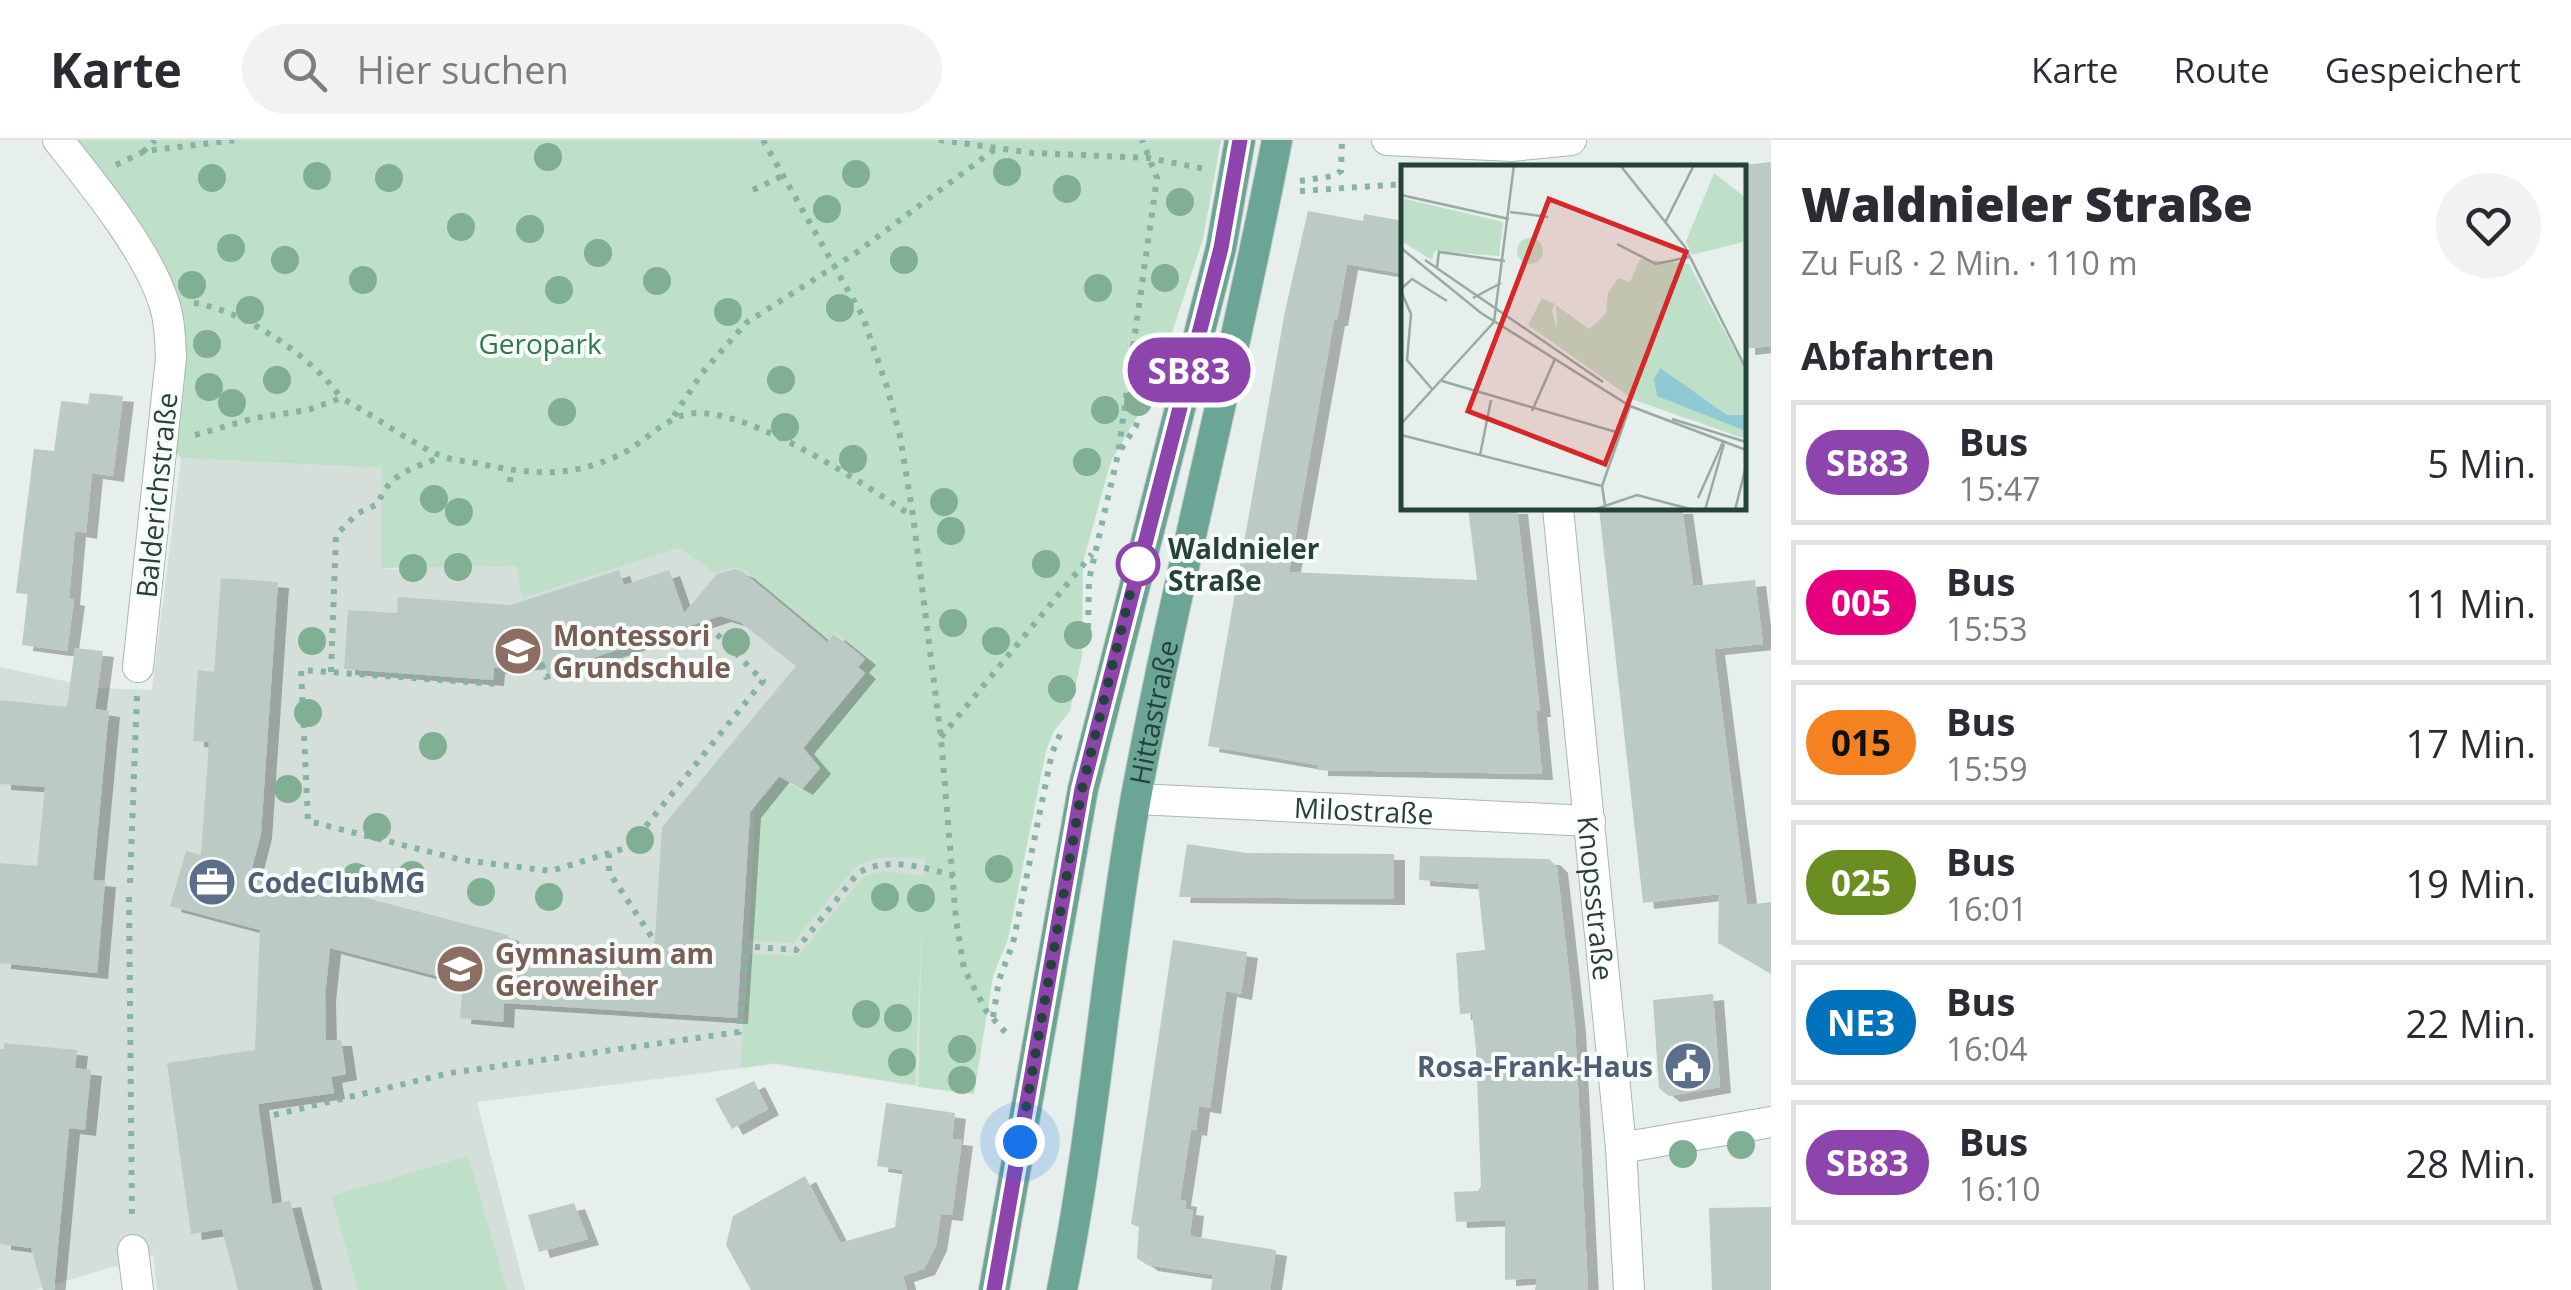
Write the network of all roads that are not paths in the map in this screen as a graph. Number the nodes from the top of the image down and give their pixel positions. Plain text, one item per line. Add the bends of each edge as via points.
1 (58, 140) edge
2 (1240, 140) edge
3 (1277, 140) edge
4 (1387, 140) edge
5 (1572, 140) edge
6 (1514, 157) edge
7 (1558, 510) edge
8 (138, 667) road end
9 (1136, 799) junction
10 (1590, 822) junction
11 (1771, 1122) edge
12 (1622, 1148) junction
13 (132, 1250) road end
14 (138, 1290) edge
15 (994, 1290) edge
16 (1062, 1290) edge
17 (1629, 1290) edge

1 - 8 street, Balderichstraße via 148,268 164,304 171,358
2 - 15 main road, Hittastraße via 1221,248 1082,789
3 - 9 main road, Hittastraße
4 - 6 street
5 - 6 street
7 - 10 street, Knopsstraße
9 - 10 street, Milostraße
9 - 16 main road, Hittastraße
10 - 12 street, Knopsstraße
11 - 12 street
12 - 17 street, Knopsstraße
13 - 14 street

